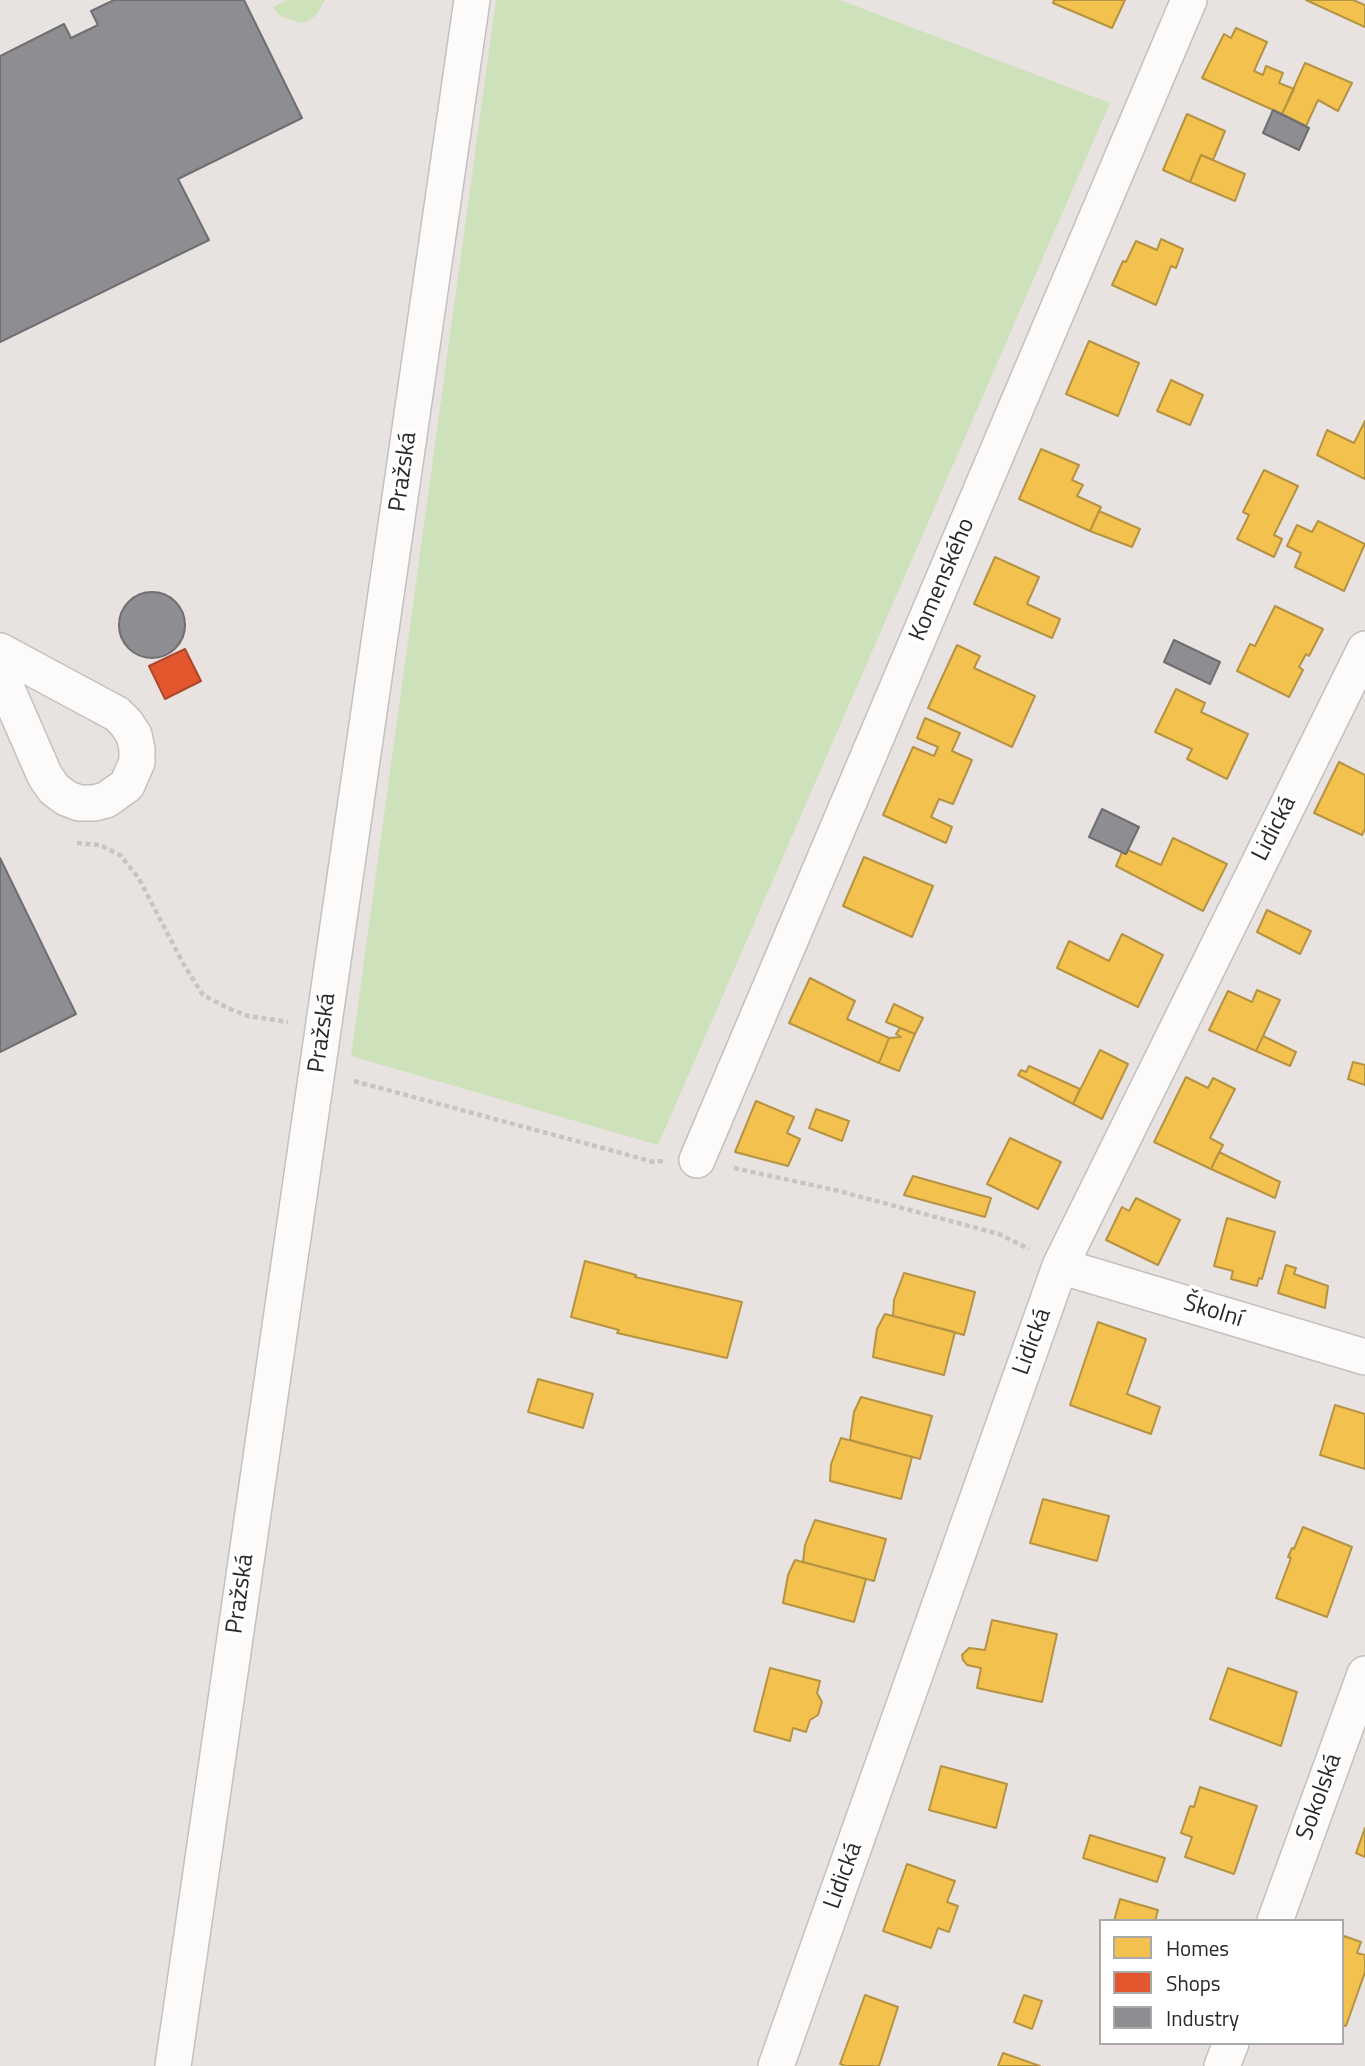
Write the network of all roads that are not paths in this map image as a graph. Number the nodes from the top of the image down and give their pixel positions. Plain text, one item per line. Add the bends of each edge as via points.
1 (472, 0) edge
2 (1189, 0) edge
3 (1365, 649) edge
4 (0, 652) edge
5 (0, 673) edge
6 (697, 1160) road end
7 (1060, 1266) junction
8 (1365, 1357) edge
9 (1365, 1674) edge
10 (1276, 1919) edge
11 (1230, 2045) edge
12 (173, 2066) edge
13 (776, 2066) edge
14 (1222, 2066) edge

1 - 12 street, Pražská
2 - 6 street, Komenského
3 - 7 street, Lidická
4 - 5 street via 126,723 137,749 127,785 93,803 79,803 54,789
7 - 8 street, Školní
7 - 13 street, Lidická
9 - 10 street, Sokolská
11 - 14 street

